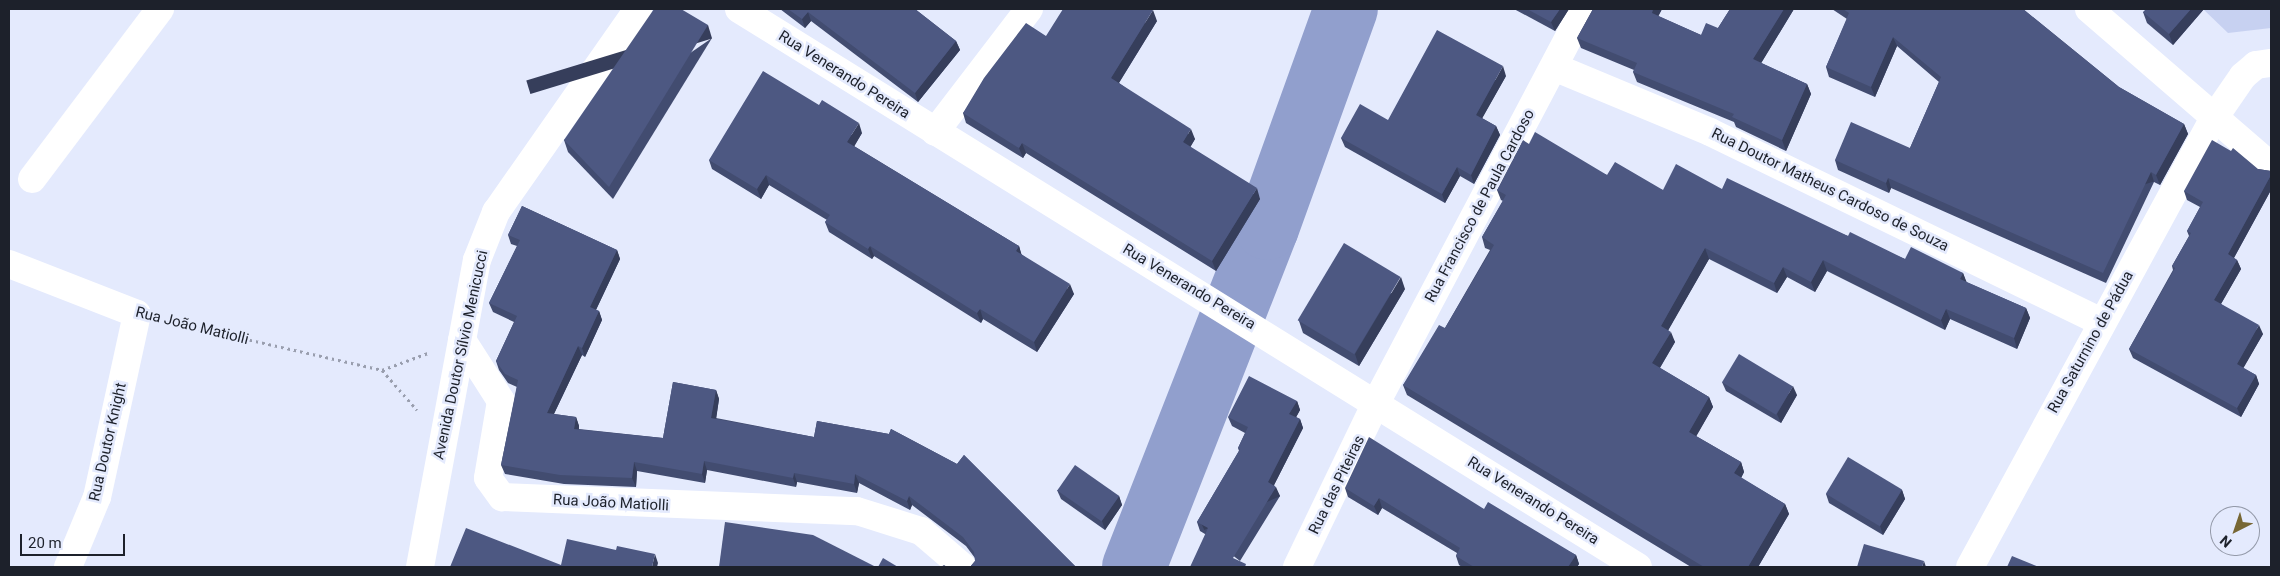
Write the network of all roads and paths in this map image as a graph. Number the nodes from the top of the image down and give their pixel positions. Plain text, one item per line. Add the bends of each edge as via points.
1 (160, 9) edge
2 (638, 9) edge
3 (739, 9) edge
4 (1029, 9) edge
5 (1584, 9) edge
6 (2089, 9) edge
7 (2271, 63) edge
8 (1554, 67) junction
9 (2214, 118) junction
10 (935, 132) junction
11 (2271, 166) edge
12 (32, 179) dead end
13 (9, 264) edge
14 (137, 314) junction
15 (2102, 322) junction
16 (462, 340) junction
17 (382, 370) junction
18 (1376, 403) junction
19 (442, 439) junction
20 (1633, 566) edge
21 (68, 567) edge
22 (420, 567) edge
23 (963, 567) edge
24 (1297, 567) edge
25 (1970, 567) edge

1 - 12 street
2 - 16 street, Avenida Doutor Sílvio Menicucci via 496,212 477,260
3 - 10 street, Rua Venerando Pereira
4 - 10 street
5 - 8 street, Rua Francisco de Paula Cardoso
6 - 9 street
7 - 9 street, Rua Saturnino de Pádua via 2256,65 2243,76
8 - 15 street, Rua Doutor Matheus Cardoso de Souza via 1710,132
8 - 18 street, Rua Francisco de Paula Cardoso
9 - 11 street
9 - 15 street, Rua Saturnino de Pádua
10 - 18 street, Rua Venerando Pereira
13 - 14 street, Rua João Matiolli
14 - 17 path, Rua João Matiolli
14 - 21 street, Rua Doutor Knight via 97,497
15 - 25 street, Rua Saturnino de Pádua
16 - 17 path
16 - 19 street, Avenida Doutor Sílvio Menicucci
16 - 23 street, Rua João Matiolli via 501,401 488,478 502,497 857,511 921,531
17 - 19 path
18 - 20 street, Rua Venerando Pereira
18 - 24 street, Rua das Piteiras
19 - 22 street, Avenida Doutor Sílvio Menicucci

